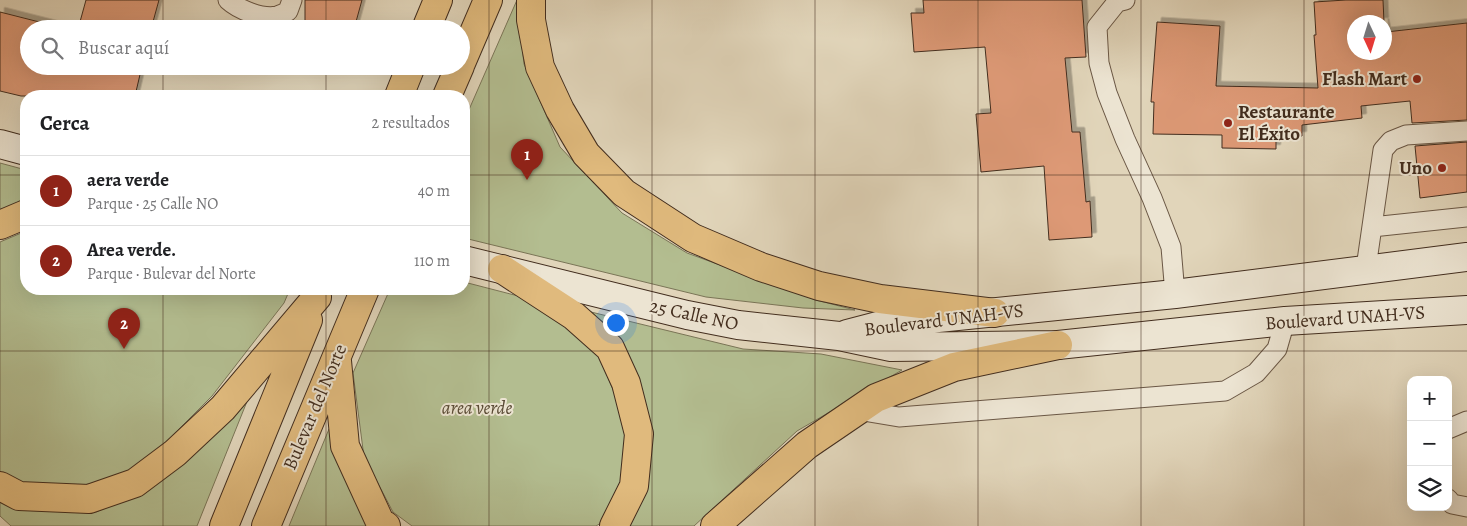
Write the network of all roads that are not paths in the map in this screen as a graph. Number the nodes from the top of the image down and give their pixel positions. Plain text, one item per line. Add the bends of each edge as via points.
1 (228, 0) edge
2 (292, 0) edge
3 (438, 0) edge
4 (488, 0) edge
5 (531, 0) edge
6 (1125, 0) edge
7 (430, 20) edge
8 (470, 42) edge
9 (407, 75) edge
10 (456, 75) edge
11 (401, 90) edge
12 (450, 90) edge
13 (1467, 131) edge
14 (0, 144) edge
15 (20, 149) edge
16 (20, 217) edge
17 (1467, 217) edge
18 (0, 225) edge
19 (1372, 227) junction
20 (1467, 257) edge
21 (481, 265) edge
22 (1366, 268) junction
23 (1175, 294) junction
24 (317, 295) edge
25 (318, 295) edge
26 (362, 295) edge
27 (1467, 310) edge
28 (995, 313) junction
29 (1285, 321) junction
30 (839, 336) junction
31 (1058, 345) junction
32 (337, 356) junction
33 (857, 410) junction
34 (1467, 421) edge
35 (1452, 427) edge
36 (0, 486) edge
37 (1452, 504) edge
38 (1467, 507) edge
39 (224, 526) edge
40 (266, 526) edge
41 (386, 526) edge
42 (614, 526) edge
43 (715, 526) edge

1 - 2 lane via 236,8 267,17 288,11
3 - 7 highway
4 - 8 highway
5 - 28 highway via 531,20 540,68 560,110 586,154 624,193 694,238 760,267 819,286 880,300
6 - 23 lane via 1118,2 1097,26 1099,63 1125,139 1171,247
9 - 11 highway
10 - 12 highway
13 - 19 lane via 1406,135 1391,141 1383,150
14 - 15 main road
16 - 18 highway
17 - 19 lane
19 - 22 lane
20 - 22 main road, Boulevard UNAH-VS
21 - 30 main road, 25 Calle NO via 687,315
21 - 42 highway via 574,316 610,348 626,383 639,434 634,486
22 - 23 main road, Boulevard UNAH-VS
23 - 28 main road, Boulevard UNAH-VS
24 - 36 highway via 223,408 175,453 135,483 89,499 19,496
25 - 39 highway, Bulevar del Norte
26 - 32 highway, Bulevar del Norte
27 - 29 main road, Boulevard UNAH-VS
28 - 30 main road, Boulevard UNAH-VS via 889,324
29 - 31 main road, Boulevard UNAH-VS
29 - 33 lane via 1277,349 1256,374 1225,391 899,417
30 - 31 main road, Boulevard UNAH-VS via 891,346
31 - 33 highway via 954,367 876,398
32 - 40 highway, Bulevar del Norte
32 - 41 highway via 345,446 380,522
33 - 43 highway via 807,445
34 - 35 lane
37 - 38 lane

